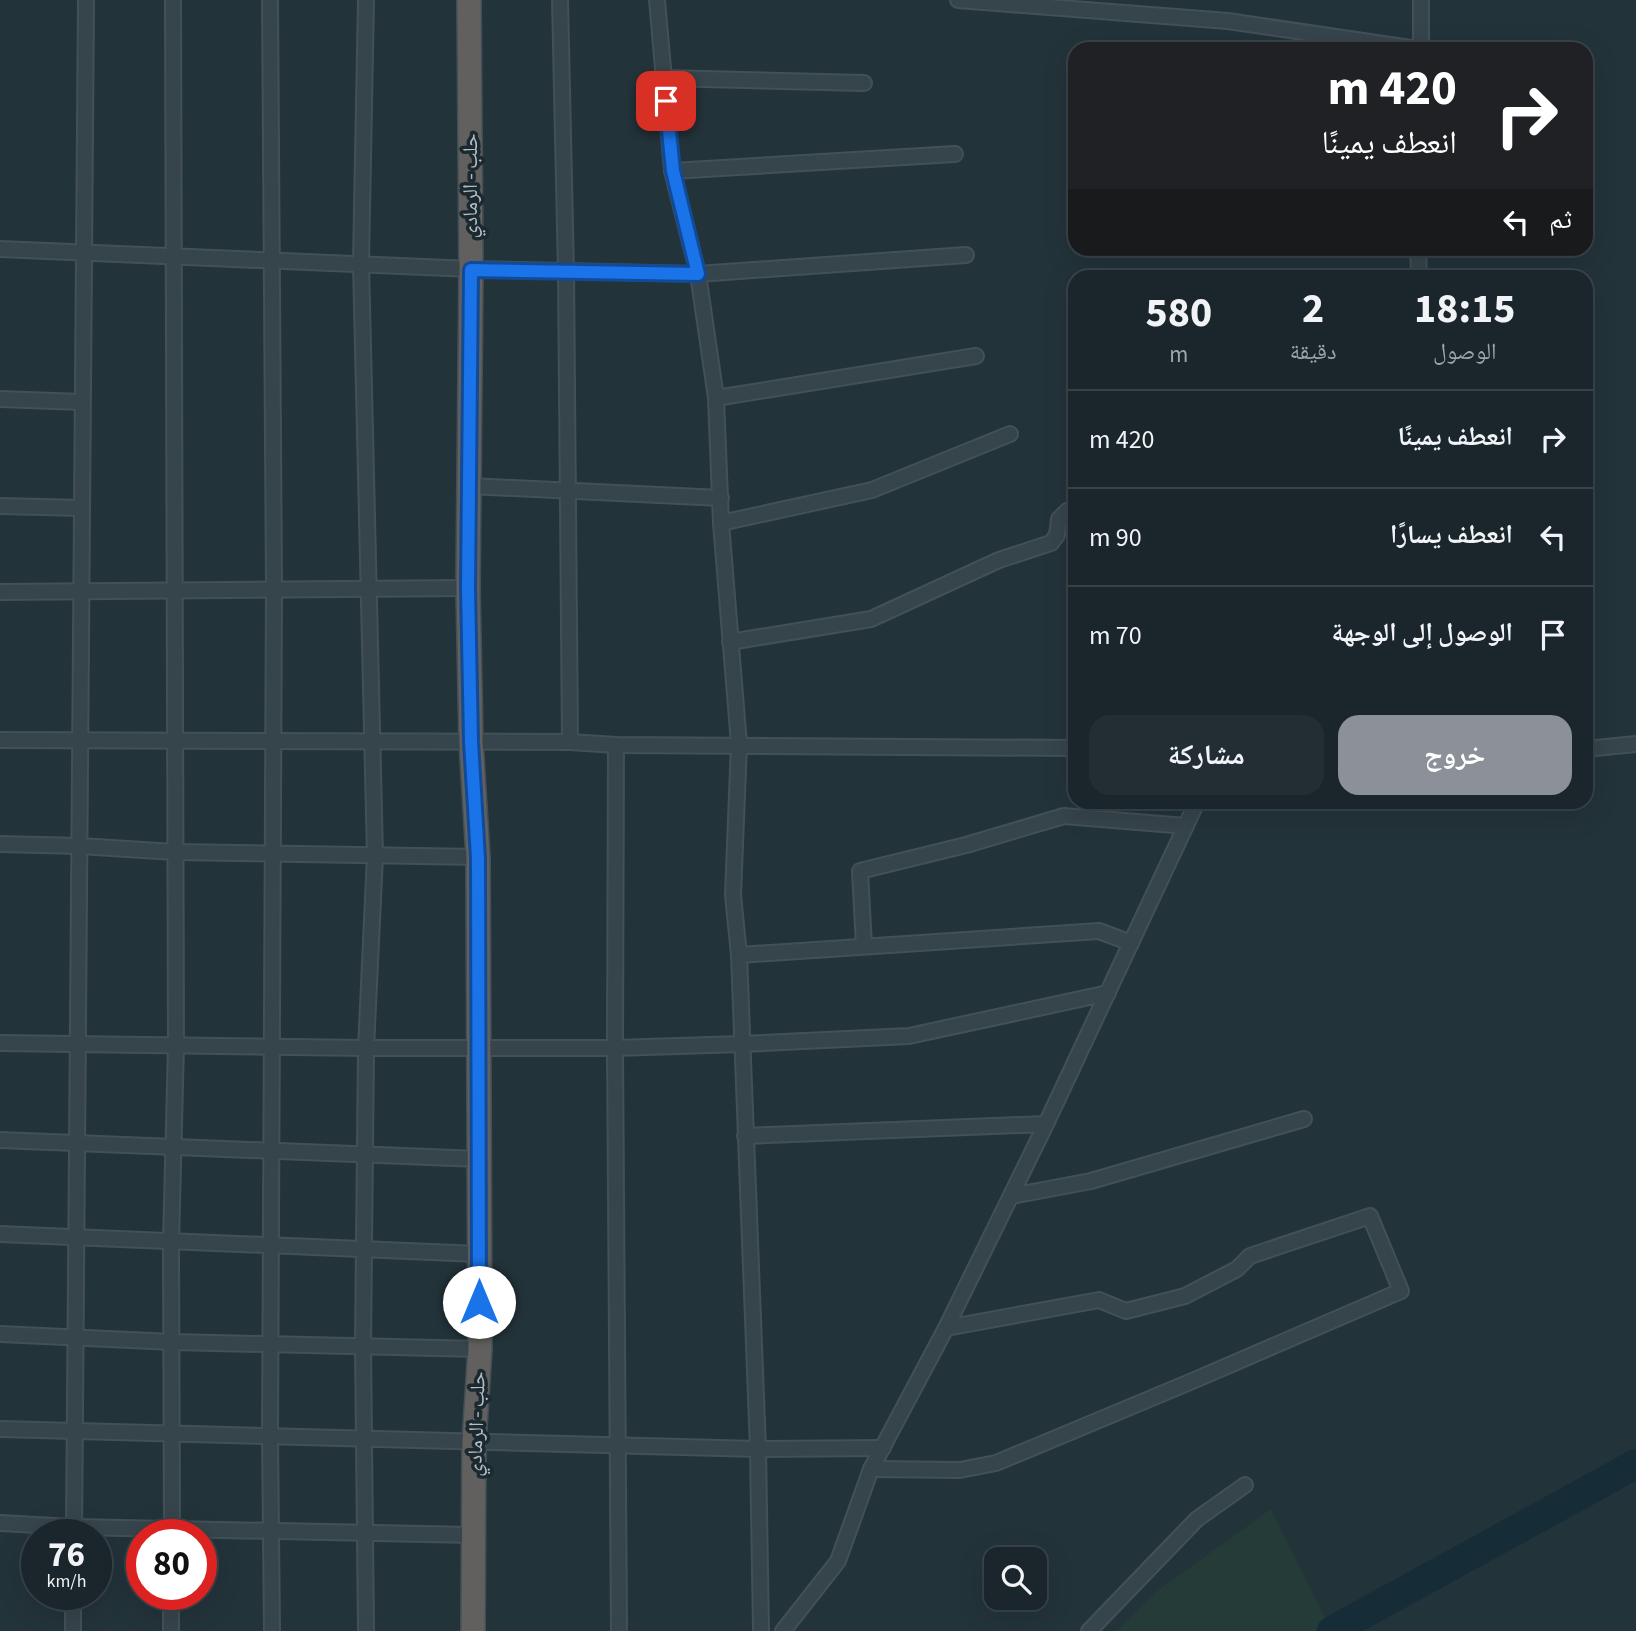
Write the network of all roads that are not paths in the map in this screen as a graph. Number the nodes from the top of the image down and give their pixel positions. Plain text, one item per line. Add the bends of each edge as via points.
1 (86, 0) edge
2 (173, 0) edge
3 (270, 0) edge
4 (366, 0) edge
5 (469, 0) edge
6 (560, 0) edge
7 (657, 0) edge
8 (958, 0) edge
9 (1421, 0) edge
10 (1371, 42) edge
11 (1419, 42) edge
12 (664, 78) junction
13 (864, 83) dead end
14 (954, 155) dead end
15 (673, 171) junction
16 (0, 249) edge
17 (84, 252) junction
18 (966, 255) dead end
19 (173, 256) junction
20 (272, 260) junction
21 (361, 263) junction
22 (471, 270) junction
23 (566, 272) junction
24 (698, 274) junction
25 (976, 356) dead end
26 (716, 398) junction
27 (0, 399) edge
28 (82, 402) junction
29 (1010, 434) dead end
30 (470, 486) junction
31 (568, 491) junction
32 (721, 498) junction
33 (0, 506) edge
34 (82, 508) junction
35 (1068, 511) edge
36 (721, 523) junction
37 (369, 588) junction
38 (468, 588) junction
39 (274, 589) junction
40 (174, 590) junction
41 (81, 591) junction
42 (0, 592) edge
43 (730, 642) junction
44 (0, 740) edge
45 (80, 740) junction
46 (175, 741) junction
47 (274, 741) junction
48 (372, 741) junction
49 (471, 742) junction
50 (570, 742) junction
51 (739, 744) junction
52 (1636, 744) edge
53 (615, 745) junction
54 (1068, 748) edge
55 (1593, 749) edge
56 (1194, 809) edge
57 (1186, 826) junction
58 (0, 844) edge
59 (80, 846) junction
60 (175, 852) junction
61 (274, 854) junction
62 (375, 856) junction
63 (478, 858) junction
64 (1131, 943) junction
65 (864, 946) junction
66 (739, 955) junction
67 (1108, 993) junction
68 (0, 1043) edge
69 (77, 1044) junction
70 (741, 1044) junction
71 (176, 1045) junction
72 (273, 1046) junction
73 (479, 1047) junction
74 (366, 1048) junction
75 (615, 1048) junction
76 (1304, 1119) dead end
77 (1046, 1124) junction
78 (745, 1136) junction
79 (0, 1140) edge
80 (77, 1144) junction
81 (173, 1148) junction
82 (272, 1152) junction
83 (366, 1155) junction
84 (479, 1159) junction
85 (1011, 1196) junction
86 (0, 1234) edge
87 (76, 1239) junction
88 (171, 1243) junction
89 (272, 1247) junction
90 (364, 1250) junction
91 (479, 1254) junction
92 (946, 1328) junction
93 (0, 1334) edge
94 (75, 1338) junction
95 (173, 1342) junction
96 (272, 1344) junction
97 (363, 1346) junction
98 (480, 1349) junction
99 (0, 1429) edge
100 (75, 1431) junction
101 (173, 1434) junction
102 (270, 1436) junction
103 (364, 1438) junction
104 (474, 1442) junction
105 (618, 1445) junction
106 (883, 1448) junction
107 (758, 1449) junction
108 (871, 1469) junction
109 (1245, 1485) dead end
110 (74, 1519) edge
111 (172, 1519) edge
112 (0, 1522) edge
113 (21, 1525) edge
114 (217, 1532) edge
115 (273, 1532) junction
116 (365, 1534) junction
117 (473, 1535) junction
118 (73, 1610) edge
119 (171, 1610) edge
120 (73, 1631) edge
121 (171, 1631) edge
122 (272, 1631) edge
123 (366, 1631) edge
124 (473, 1631) edge
125 (620, 1631) edge
126 (761, 1631) edge
127 (783, 1631) edge
128 (1089, 1631) edge

1 - 17 street
2 - 19 street
3 - 20 street
4 - 21 street
5 - 22 highway, حلب - الرمادي
6 - 23 street
7 - 12 street
8 - 10 street via 1228,21
9 - 11 street
12 - 13 street
12 - 15 street
14 - 15 street
15 - 24 street
16 - 17 street
17 - 19 street
17 - 28 street
18 - 24 street
19 - 20 street
19 - 40 street
20 - 21 street
20 - 39 street
21 - 22 street
21 - 37 street
22 - 23 street
22 - 30 highway, حلب - الرمادي
23 - 24 street
23 - 31 street
24 - 26 street
25 - 26 street
26 - 32 street
27 - 28 street
28 - 34 street
29 - 36 street via 872,489
30 - 31 street
30 - 38 highway, حلب - الرمادي
31 - 32 street
31 - 50 street
32 - 36 street
33 - 34 street
34 - 41 street
35 - 43 street via 1059,519 1051,543 999,561 871,619
36 - 43 street
37 - 38 street
37 - 39 street
37 - 48 street
38 - 49 highway, حلب - الرمادي
39 - 40 street
39 - 47 street
40 - 41 street
40 - 46 street
41 - 42 street
41 - 45 street
43 - 51 street
44 - 45 street
45 - 46 street
45 - 59 street
46 - 47 street
46 - 60 street
47 - 48 street
47 - 61 street
48 - 49 street
48 - 62 street
49 - 50 street
49 - 63 highway, حلب - الرمادي
50 - 53 street
51 - 53 street
51 - 54 street
51 - 66 street via 733,895
52 - 55 street
53 - 75 street
56 - 57 street
57 - 64 street
57 - 65 street via 1064,816 860,871
58 - 59 street
59 - 60 street
59 - 69 street
60 - 61 street
60 - 71 street
61 - 62 street
61 - 72 street
62 - 63 street
62 - 74 street
63 - 73 highway, حلب - الرمادي
64 - 65 street via 1099,931
64 - 67 street
65 - 66 street
66 - 70 street
67 - 70 street via 909,1036
67 - 77 street
68 - 69 street
69 - 71 street
69 - 80 street
70 - 75 street
70 - 78 street
71 - 72 street
71 - 81 street
72 - 74 street
72 - 82 street
73 - 74 street
73 - 75 street
73 - 84 highway, حلب - الرمادي
74 - 83 street
75 - 105 street
76 - 85 street via 1091,1181
77 - 78 street
77 - 85 street
78 - 107 street
79 - 80 street
80 - 81 street
80 - 87 street
81 - 82 street
81 - 88 street
82 - 83 street
82 - 89 street
83 - 84 street
83 - 90 street
84 - 91 highway, حلب - الرمادي
85 - 92 street
86 - 87 street
87 - 88 street
87 - 94 street
88 - 89 street
88 - 95 street
89 - 90 street
89 - 96 street
90 - 91 street
90 - 97 street
91 - 98 highway, حلب - الرمادي
92 - 106 street
92 - 108 street via 1099,1300 1126,1311 1185,1296 1237,1269 1250,1256 1370,1216 1401,1291 996,1463 960,1470
93 - 94 street
94 - 95 street
94 - 100 street
95 - 96 street
95 - 101 street
96 - 97 street
96 - 102 street
97 - 98 street
97 - 103 street
98 - 104 highway, حلب - الرمادي
99 - 100 street
100 - 101 street
100 - 110 street
101 - 102 street
101 - 111 street
102 - 103 street
102 - 115 street
103 - 104 street
103 - 116 street
104 - 105 street
104 - 117 highway, حلب - الرمادي
105 - 107 street
105 - 125 street
106 - 107 street
106 - 108 street
107 - 126 street
108 - 127 street via 838,1561
109 - 128 street via 1197,1519
112 - 113 street
114 - 115 street
115 - 116 street
115 - 122 street
116 - 117 street
116 - 123 street
117 - 124 highway, حلب - الرمادي
118 - 120 street
119 - 121 street

